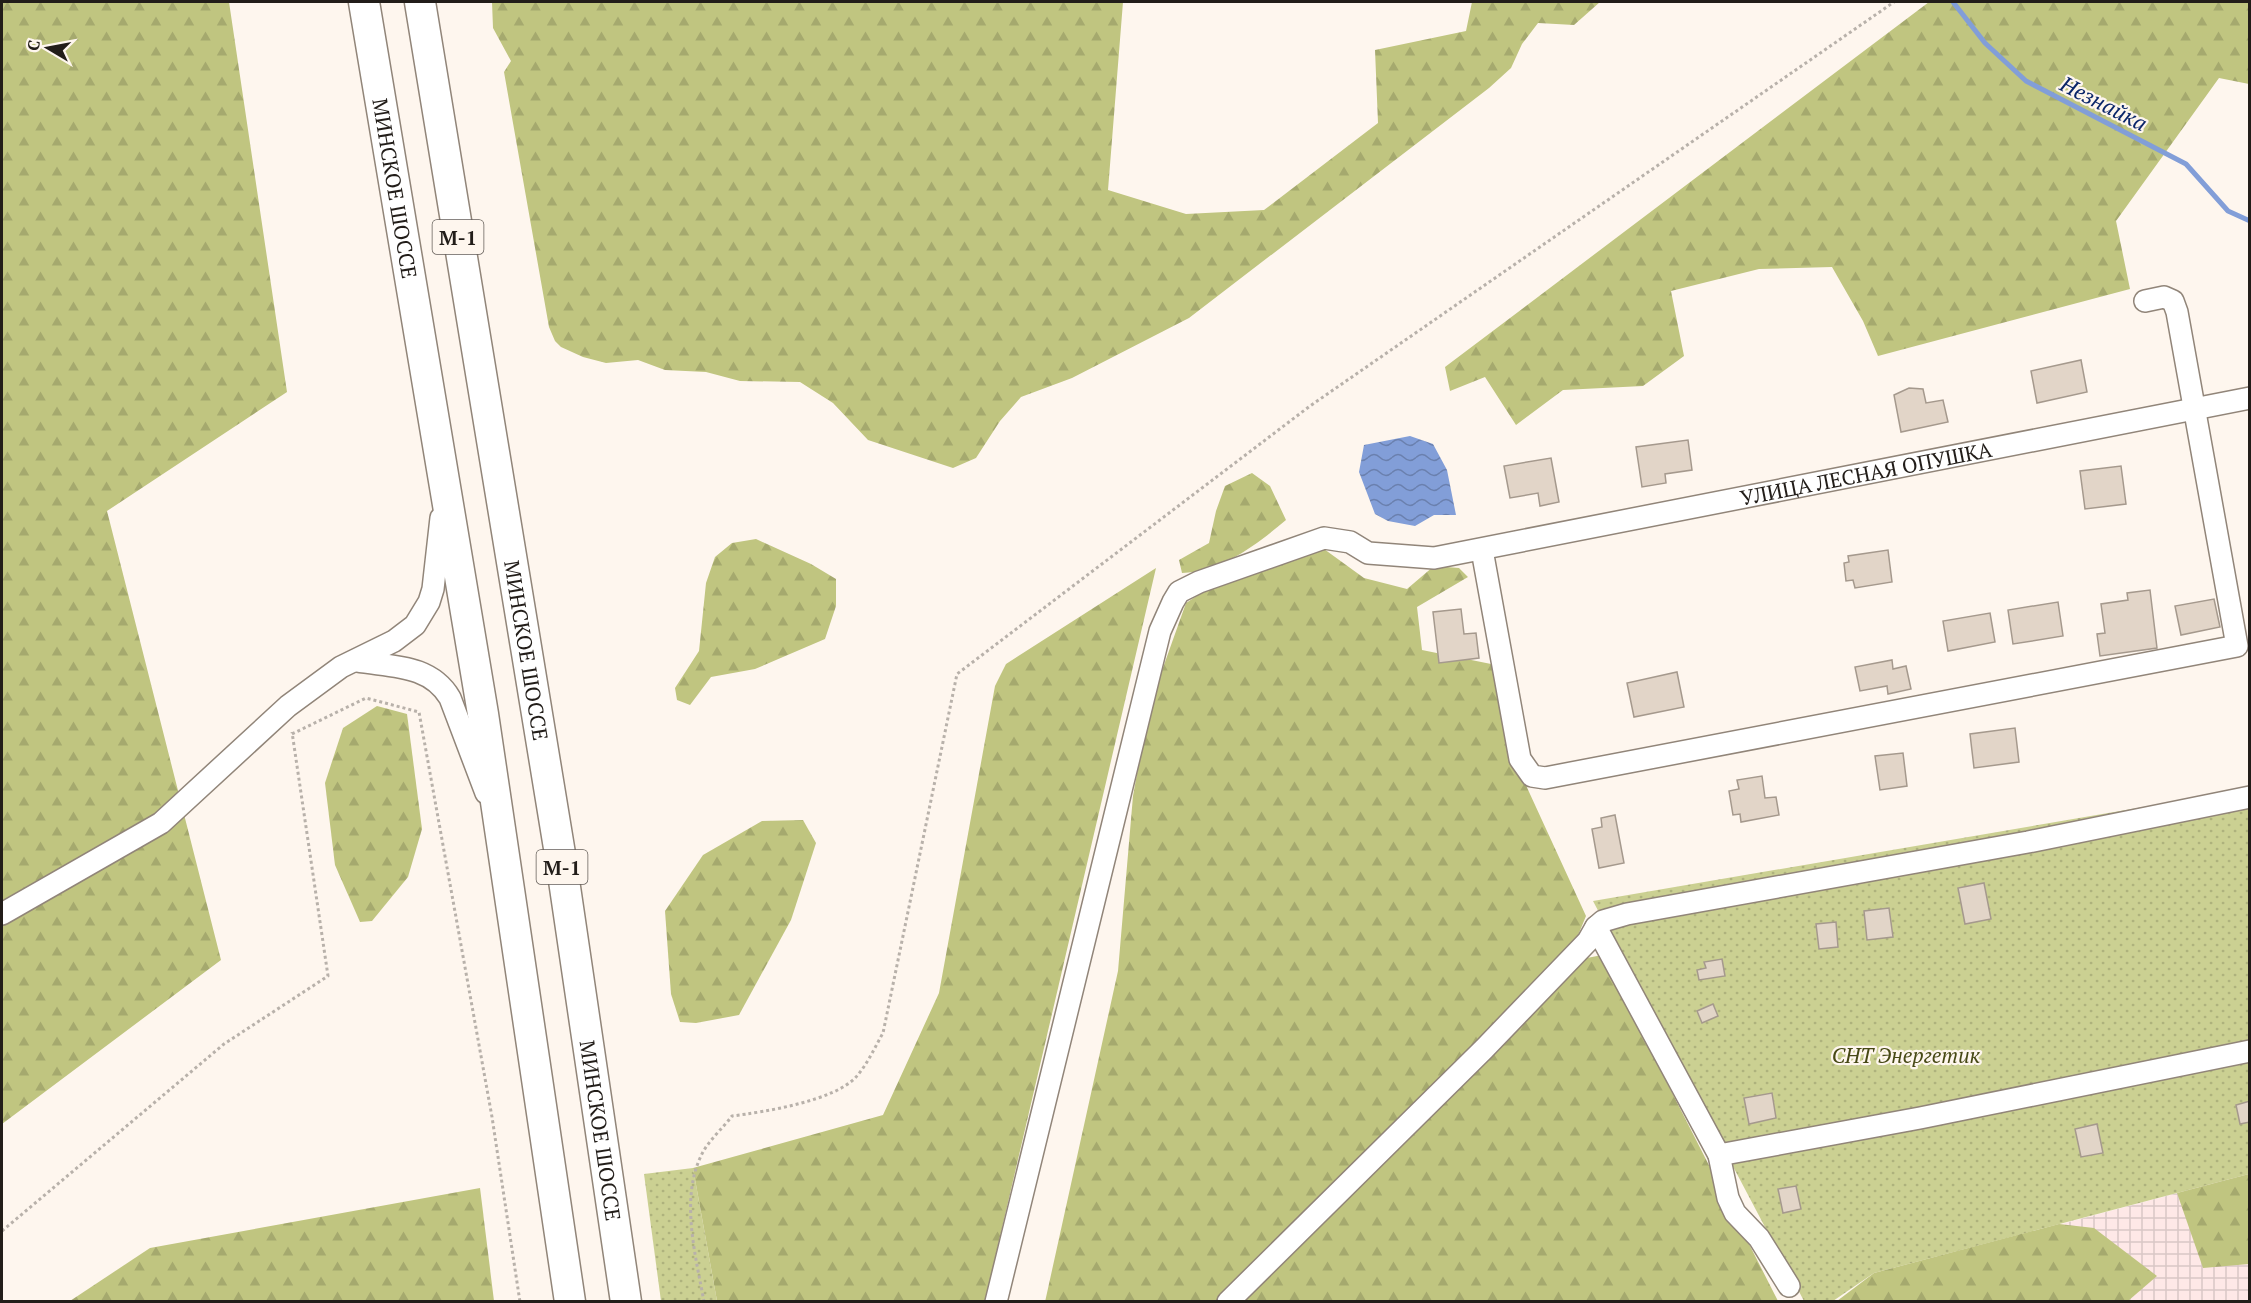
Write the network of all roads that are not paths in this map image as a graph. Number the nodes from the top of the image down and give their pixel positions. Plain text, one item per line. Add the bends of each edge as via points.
1 (364, 2) edge
2 (420, 2) edge
3 (433, 2) edge
4 (426, 40) junction
5 (2145, 301) dead end
6 (2250, 398) edge
7 (2193, 410) junction
8 (442, 472) junction
9 (1482, 550) junction
10 (2243, 644) edge
11 (357, 661) junction
12 (2250, 797) edge
13 (499, 823) junction
14 (2, 914) edge
15 (1596, 927) junction
16 (2250, 1051) edge
17 (1719, 1155) junction
18 (1789, 1286) dead end
19 (570, 1302) edge
20 (626, 1302) edge
21 (996, 1302) edge
22 (1228, 1302) edge

1 - 8 highway, МИНСКОЕ ШОССЕ / М-1
2 - 4 highway, МИНСКОЕ ШОССЕ / М-1
3 - 4 street
4 - 20 highway, МИНСКОЕ ШОССЕ / М-1 via 561,860
5 - 7 street via 2164,297 2173,301
6 - 7 street, УЛИЦА ЛЕСНАЯ ОПУШКА
7 - 9 street, УЛИЦА ЛЕСНАЯ ОПУШКА
7 - 10 street
8 - 11 street via 437,570 429,602 415,625
8 - 13 highway, МИНСКОЕ ШОССЕ / М-1
9 - 10 street via 1520,759 1532,776 1545,778
9 - 21 street, УЛИЦА ЛЕСНАЯ ОПУШКА via 1411,558 1368,553 1350,543 1324,538 1179,592 1165,619 1148,680
11 - 13 street via 411,668 446,691
11 - 14 street via 341,667 288,706 161,823
12 - 15 street via 2028,842 1627,914
13 - 19 highway, МИНСКОЕ ШОССЕ / М-1
15 - 17 street
15 - 22 street via 1588,941 1484,1048
16 - 17 street
17 - 18 street via 1735,1213 1759,1238

